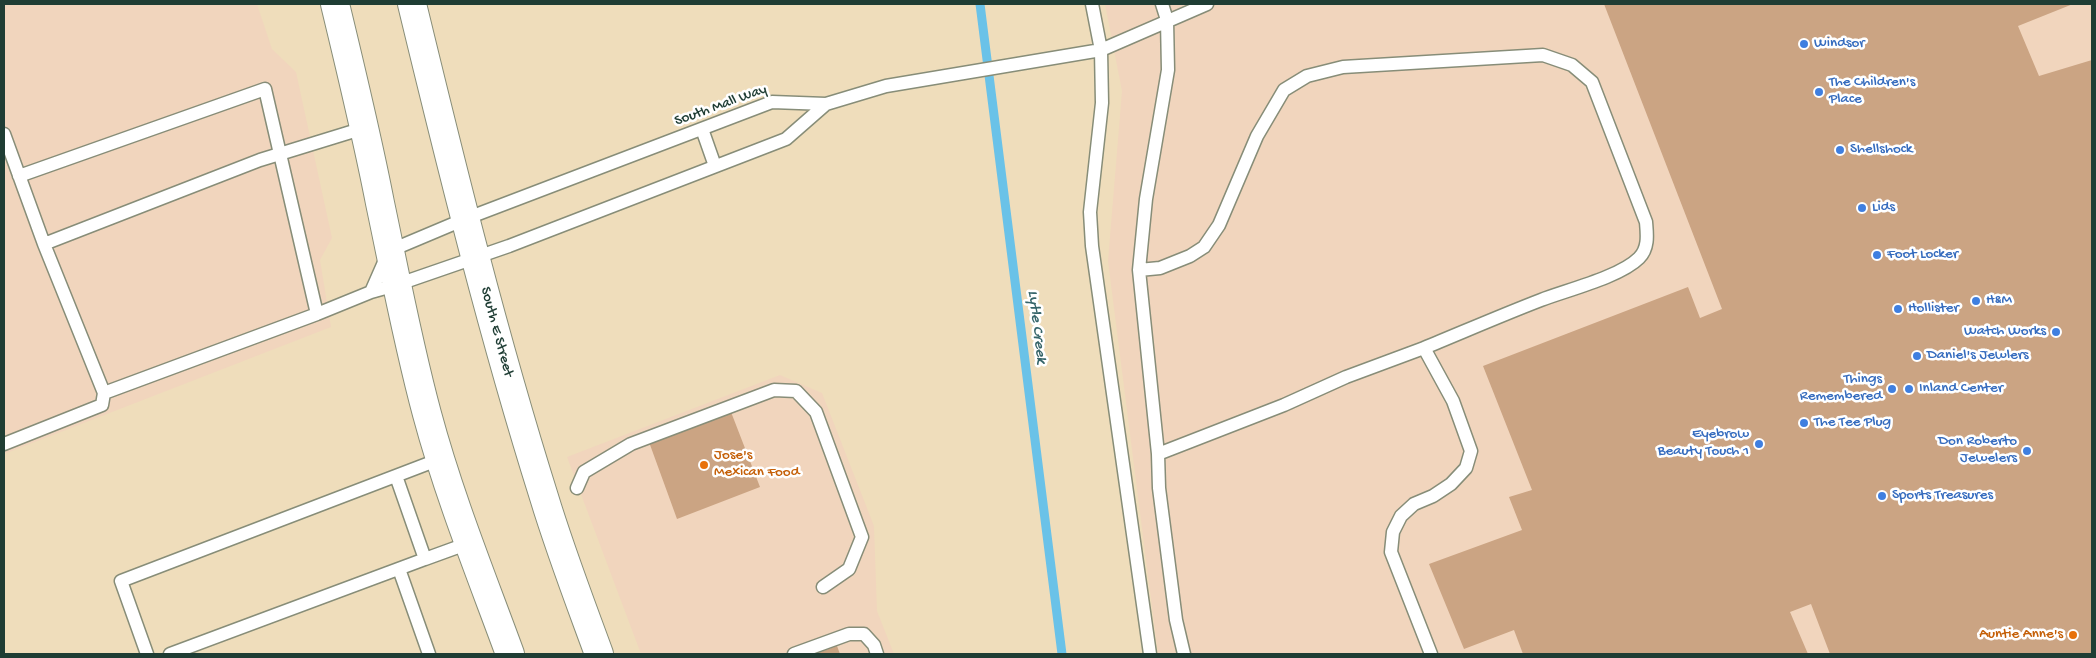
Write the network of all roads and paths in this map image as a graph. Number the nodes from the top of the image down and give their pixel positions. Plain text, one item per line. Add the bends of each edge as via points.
1 (335, 4) edge
2 (412, 4) edge
3 (1092, 4) edge
4 (1162, 4) edge
5 (1207, 4) edge
6 (1167, 20) junction
7 (1101, 50) junction
8 (826, 104) junction
9 (364, 128) junction
10 (702, 129) junction
11 (4, 134) edge
12 (280, 154) junction
13 (715, 166) junction
14 (19, 176) junction
15 (465, 220) junction
16 (44, 244) junction
17 (389, 251) junction
18 (475, 258) junction
19 (1139, 270) junction
20 (384, 288) junction
21 (317, 314) junction
22 (1424, 348) junction
23 (104, 393) junction
24 (4, 444) edge
25 (1158, 454) junction
26 (440, 459) junction
27 (396, 476) junction
28 (578, 488) dead end
29 (469, 543) junction
30 (425, 559) junction
31 (399, 569) junction
32 (823, 587) dead end
33 (147, 654) edge
34 (170, 654) edge
35 (429, 654) edge
36 (510, 654) edge
37 (599, 654) edge
38 (794, 654) edge
39 (877, 654) edge
40 (1150, 654) edge
41 (1184, 654) edge
42 (1431, 654) edge

1 - 9 main road
2 - 15 main road, South E Street
3 - 7 lane
4 - 6 lane
5 - 6 lane
6 - 7 lane
6 - 19 lane via 1168,70 1146,199
7 - 8 lane via 886,86
7 - 40 lane via 1102,104 1090,212 1092,246
8 - 10 lane, South Mall Way via 772,102
8 - 13 lane via 786,139
9 - 12 lane
9 - 17 main road
10 - 13 lane
10 - 15 lane, South Mall Way
11 - 14 lane
12 - 14 lane via 265,89
12 - 16 lane
12 - 21 lane
13 - 18 lane
14 - 16 lane
15 - 17 lane, South Mall Way
15 - 18 main road, South E Street
16 - 23 lane
17 - 20 main road
18 - 20 lane
18 - 37 main road, South E Street via 544,499
19 - 22 lane via 1160,268 1204,248 1219,225 1257,136 1284,90 1307,76 1343,67 1519,55 1542,55 1572,65 1592,82 1646,222 1647,242 1640,257 1602,278
19 - 25 lane
20 - 21 lane
20 - 26 main road via 407,337
21 - 23 lane
22 - 25 lane
22 - 42 lane via 1453,401 1471,451 1466,468 1451,484 1414,504 1393,532 1391,552
23 - 24 lane via 102,405
25 - 41 lane via 1159,488 1176,620
26 - 27 lane
26 - 29 main road
27 - 30 lane
27 - 33 lane via 121,581
28 - 32 lane via 584,472 631,444 774,390 796,391 816,412 862,537 849,570
29 - 30 lane
29 - 36 main road
30 - 31 lane
31 - 34 lane
31 - 35 lane
38 - 39 lane via 849,634 864,634

